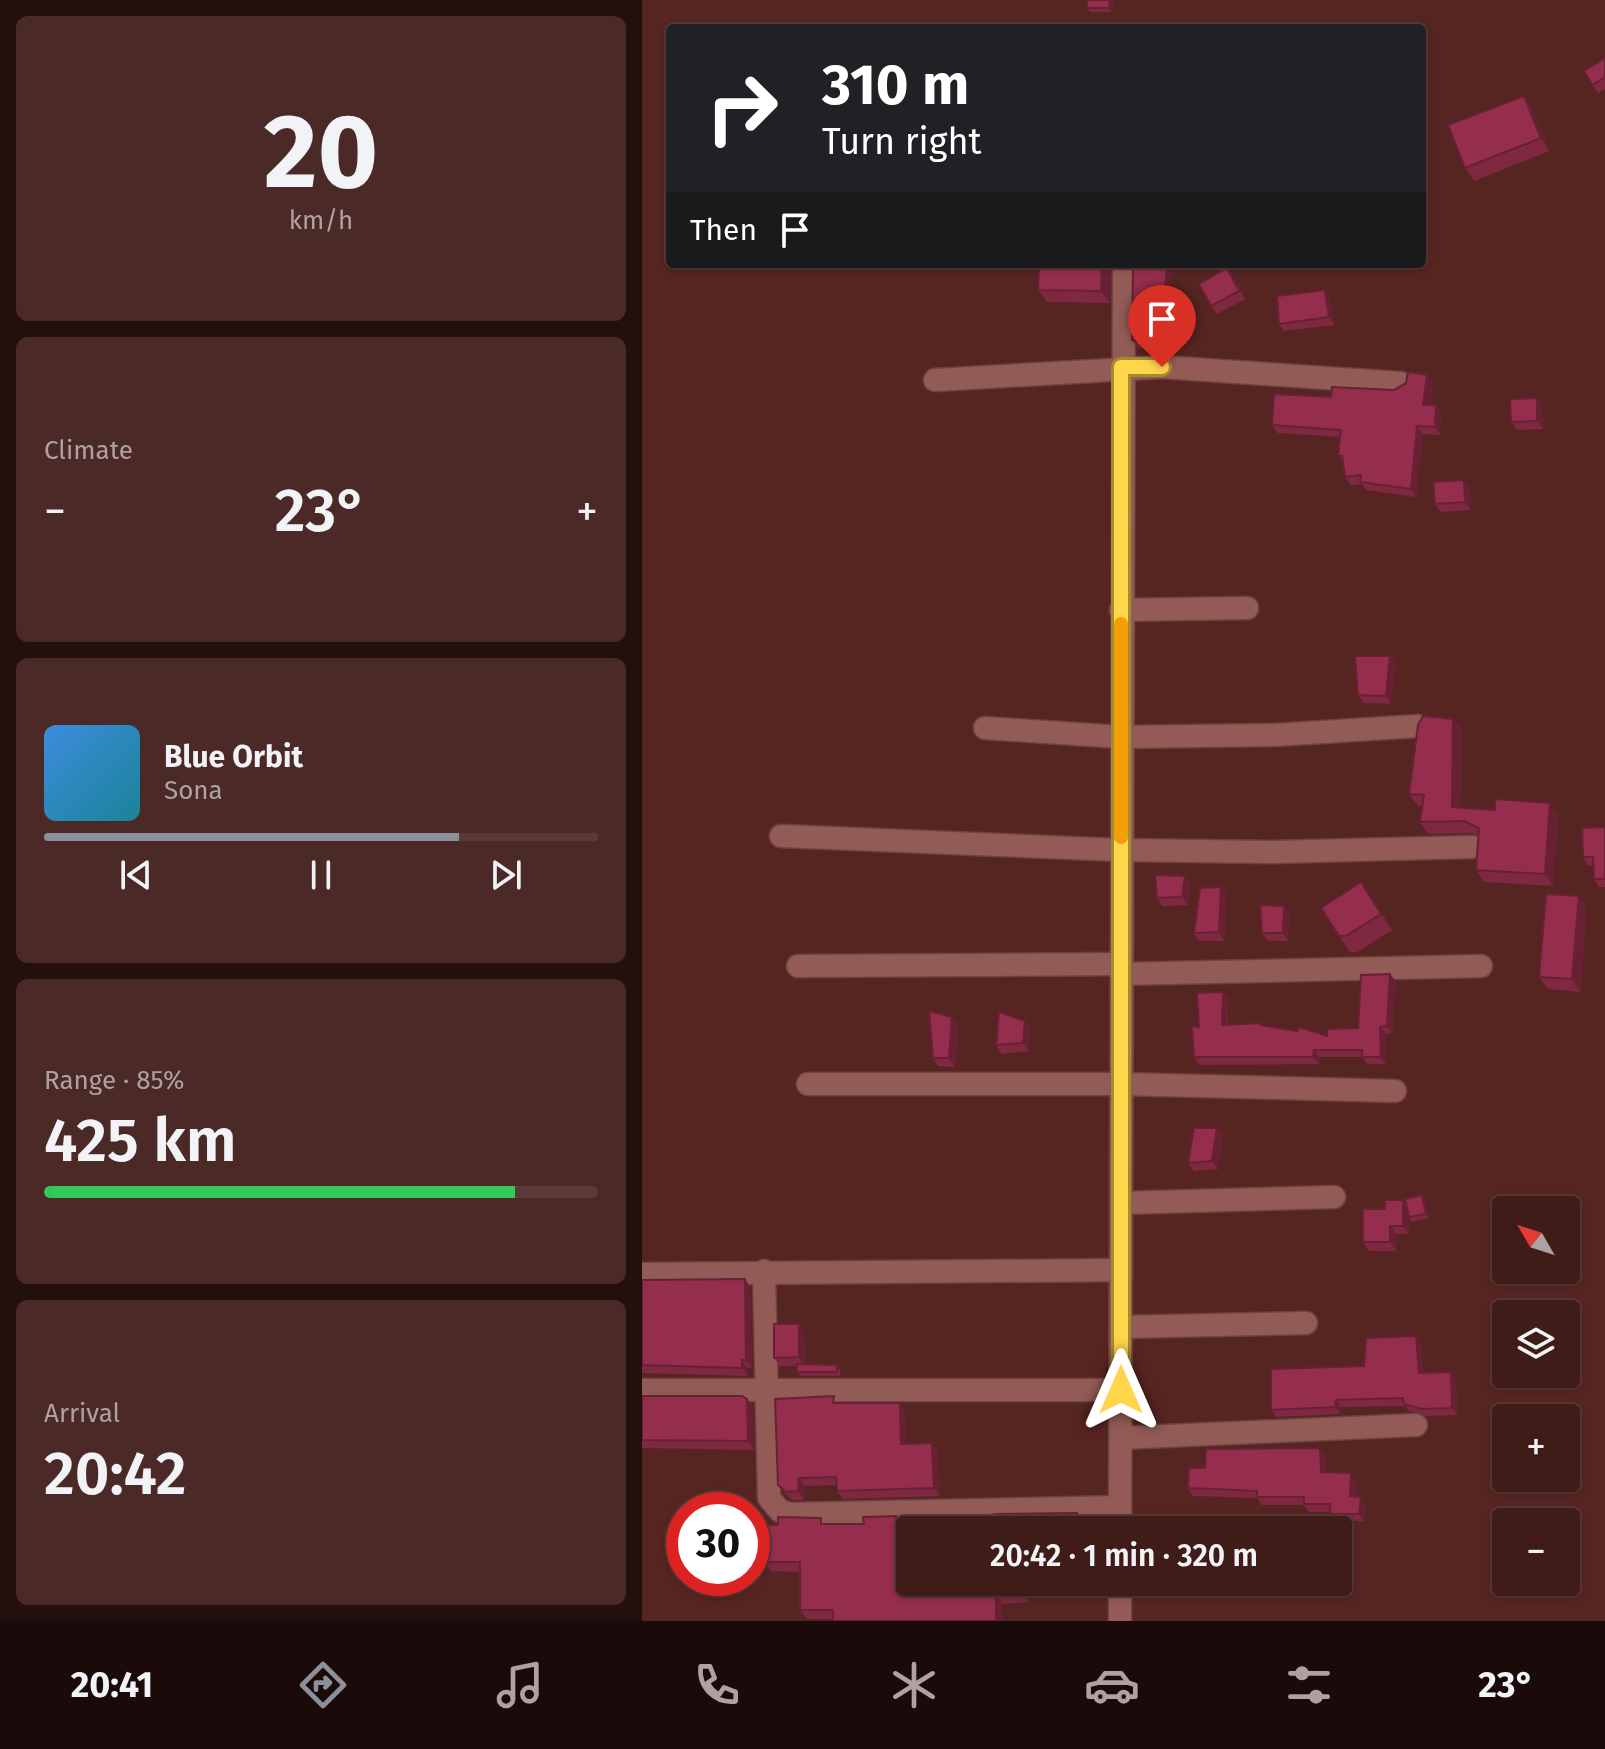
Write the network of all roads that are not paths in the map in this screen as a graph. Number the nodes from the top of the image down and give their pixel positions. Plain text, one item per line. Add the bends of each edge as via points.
1 (1124, 268) edge
2 (1121, 367) junction
3 (935, 380) dead end
4 (1400, 383) edge
5 (1247, 608) dead end
6 (1121, 610) junction
7 (1418, 726) edge
8 (985, 728) dead end
9 (1121, 737) junction
10 (781, 836) dead end
11 (1472, 847) dead end
12 (1121, 850) junction
13 (798, 966) dead end
14 (1481, 966) dead end
15 (1121, 969) junction
16 (808, 1084) dead end
17 (1121, 1084) junction
18 (1395, 1091) dead end
19 (1334, 1197) dead end
20 (1121, 1203) junction
21 (1121, 1270) junction
22 (764, 1271) junction
23 (642, 1274) edge
24 (1306, 1323) dead end
25 (1121, 1327) junction
26 (764, 1389) junction
27 (642, 1390) edge
28 (1121, 1390) junction
29 (1416, 1425) dead end
30 (1121, 1438) junction
31 (922, 1516) edge
32 (1120, 1516) edge
33 (1120, 1596) edge
34 (1120, 1621) edge

1 - 2 street
2 - 3 street
2 - 4 street
2 - 6 street
5 - 6 street
6 - 9 street
7 - 9 street
8 - 9 street
9 - 12 street
10 - 12 street
11 - 12 street
12 - 15 street
13 - 15 street
14 - 15 street
15 - 17 street
16 - 17 street
17 - 18 street
17 - 20 street
19 - 20 street
20 - 21 street
21 - 22 street
21 - 25 street
22 - 23 street
22 - 26 street
24 - 25 street
25 - 28 street
26 - 27 street
26 - 28 street
26 - 31 street via 769,1498 780,1511
28 - 30 street
29 - 30 street
30 - 32 street
33 - 34 street

